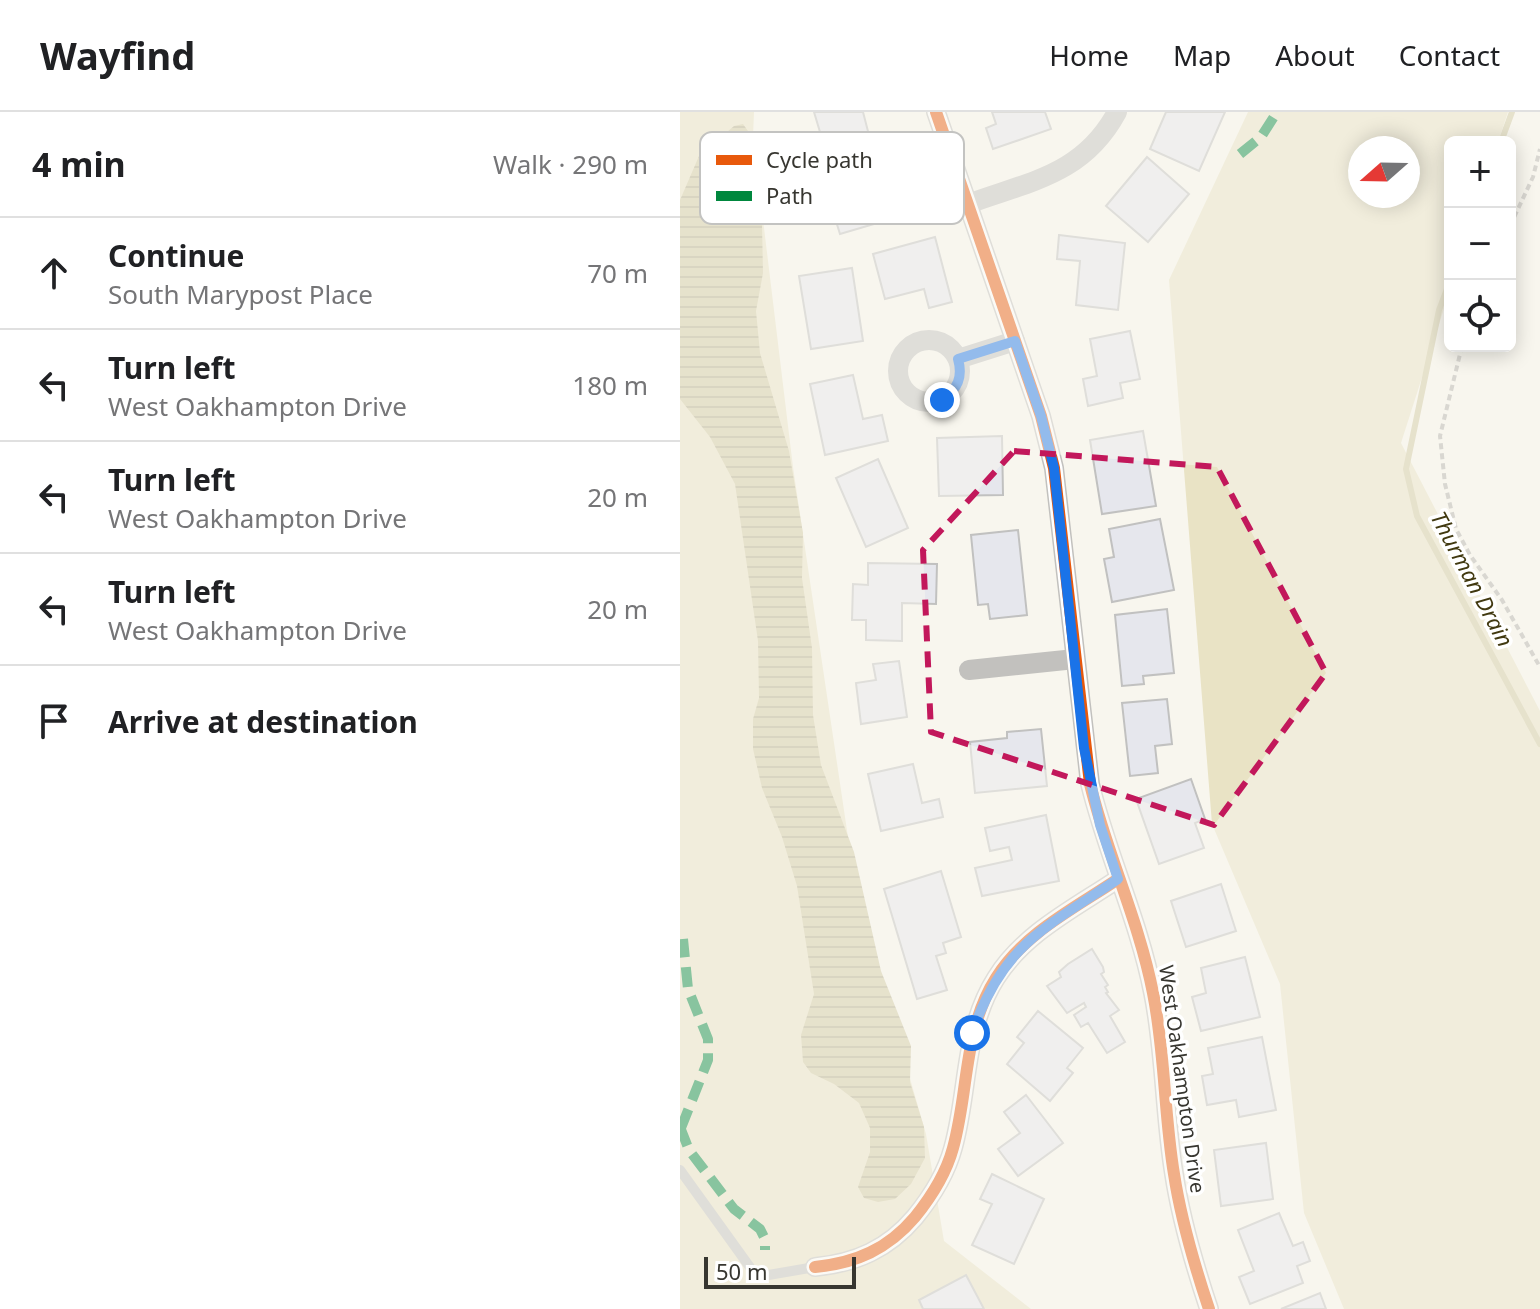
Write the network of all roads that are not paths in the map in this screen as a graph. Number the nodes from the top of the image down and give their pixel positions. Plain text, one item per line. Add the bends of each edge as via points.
1 (936, 112) edge
2 (1117, 112) edge
3 (943, 132) edge
4 (964, 192) edge
5 (968, 204) junction
6 (1015, 341) junction
7 (958, 359) dead end
8 (1075, 659) junction
9 (969, 670) dead end
10 (1118, 879) junction
11 (680, 1170) edge
12 (815, 1267) joint
13 (1209, 1309) edge

1 - 3 street, West Oakhampton Drive
2 - 5 street via 1102,137 1064,169
4 - 5 street, West Oakhampton Drive
5 - 6 street, West Oakhampton Drive
6 - 7 street
6 - 8 street, West Oakhampton Drive via 1054,468
8 - 9 street
8 - 10 street, West Oakhampton Drive via 1090,784
10 - 12 street via 1035,934 997,977 972,1033 953,1150 928,1201 908,1225 865,1257
10 - 13 street, West Oakhampton Drive via 1153,993 1178,1200
11 - 12 lane via 757,1277

